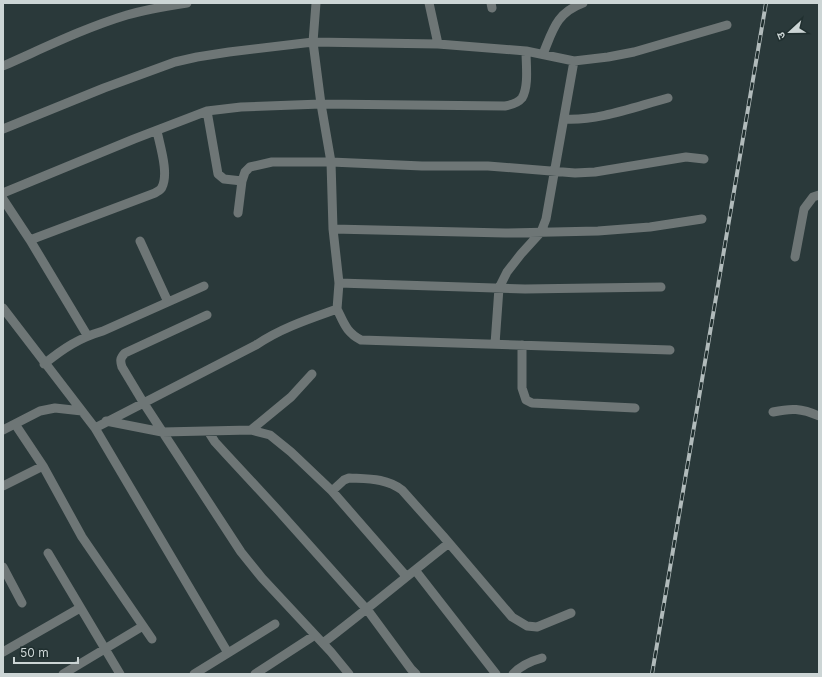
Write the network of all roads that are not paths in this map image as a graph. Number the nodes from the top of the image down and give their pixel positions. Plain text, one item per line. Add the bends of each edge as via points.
1 (187, 3) edge
2 (316, 3) edge
3 (428, 3) edge
4 (583, 3) edge
5 (726, 25) dead end
6 (313, 42) junction
7 (438, 44) junction
8 (526, 51) junction
9 (543, 54) junction
10 (574, 61) junction
11 (3, 66) edge
12 (668, 98) dead end
13 (321, 104) junction
14 (206, 111) junction
15 (564, 119) junction
16 (3, 129) edge
17 (157, 131) junction
18 (704, 159) dead end
19 (331, 162) junction
20 (554, 171) junction
21 (242, 181) junction
22 (3, 193) edge
23 (819, 195) edge
24 (3, 199) edge
25 (238, 213) dead end
26 (702, 219) dead end
27 (333, 229) junction
28 (541, 232) junction
29 (30, 240) junction
30 (140, 241) dead end
31 (795, 257) dead end
32 (339, 283) junction
33 (204, 286) dead end
34 (661, 287) dead end
35 (499, 288) junction
36 (168, 302) junction
37 (3, 308) edge
38 (337, 308) junction
39 (207, 315) dead end
40 (87, 335) junction
41 (495, 344) junction
42 (522, 345) junction
43 (670, 350) dead end
44 (44, 364) junction
45 (312, 374) dead end
46 (143, 402) junction
47 (635, 408) dead end
48 (82, 411) junction
49 (773, 412) dead end
50 (819, 416) edge
51 (106, 421) junction
52 (15, 424) junction
53 (95, 428) junction
54 (3, 430) edge
55 (251, 430) junction
56 (208, 431) junction
57 (162, 432) junction
58 (43, 466) junction
59 (3, 486) edge
60 (332, 491) junction
61 (449, 543) junction
62 (48, 553) dead end
63 (3, 567) edge
64 (415, 570) junction
65 (406, 576) junction
66 (22, 603) dead end
67 (80, 608) junction
68 (367, 609) junction
69 (571, 613) dead end
70 (275, 624) dead end
71 (143, 626) junction
72 (315, 635) junction
73 (152, 639) dead end
74 (323, 643) junction
75 (105, 649) junction
76 (3, 652) edge
77 (228, 653) junction
78 (542, 658) dead end
79 (347, 673) edge
80 (63, 674) edge
81 (120, 674) edge
82 (194, 674) edge
83 (255, 674) edge
84 (416, 674) edge
85 (496, 674) edge
86 (513, 674) edge

1 - 11 street via 151,9 105,23
2 - 6 street
3 - 7 street
4 - 9 street via 564,13 556,24
5 - 10 street via 634,52
6 - 7 street
6 - 13 street
6 - 16 street via 175,62
7 - 8 street
8 - 9 street
8 - 13 street via 526,88 522,99 506,106
9 - 10 street
10 - 15 street
12 - 15 street via 599,116
13 - 14 street
13 - 19 street
14 - 17 street
14 - 21 street via 218,174 224,179
15 - 20 street
17 - 22 street
17 - 29 street via 165,171 162,188 155,193
18 - 20 street via 675,158 595,172
19 - 20 street via 488,166
19 - 21 street via 272,162 250,167
19 - 27 street
20 - 28 street via 546,219
21 - 25 street
23 - 31 street via 813,197 804,209
24 - 29 street
26 - 28 street via 650,227
27 - 28 street
27 - 32 street
28 - 35 street via 512,266
29 - 40 street
30 - 36 street
32 - 35 street
32 - 38 street
33 - 36 street
34 - 35 street
35 - 41 street
36 - 40 street via 103,331
37 - 44 street
38 - 41 street via 352,336 361,340
38 - 46 street via 277,333
39 - 46 street via 125,353 121,358 122,367
40 - 44 street via 65,347
41 - 42 street
42 - 43 street
42 - 47 street via 522,388 526,400 532,403
44 - 48 street
45 - 55 street via 291,397
46 - 51 street
46 - 57 street
48 - 52 street via 55,408 40,411
48 - 53 street
49 - 50 street via 798,409
51 - 53 street
51 - 57 street
52 - 54 street
52 - 58 street
53 - 77 street
55 - 56 street
55 - 60 street via 270,435
56 - 57 street
56 - 68 street via 222,450
57 - 72 street via 241,552
58 - 59 street
58 - 71 street via 82,537
60 - 61 street via 349,478 395,484
60 - 65 street
61 - 64 street
61 - 69 street via 512,617 527,626 537,627
62 - 67 street
63 - 66 street
64 - 65 street
64 - 85 street
65 - 68 street
67 - 75 street
67 - 76 street
68 - 74 street
68 - 84 street
70 - 77 street
71 - 73 street
71 - 75 street
72 - 74 street
72 - 83 street
74 - 79 street
75 - 80 street
75 - 81 street
77 - 82 street
78 - 86 street via 528,662

